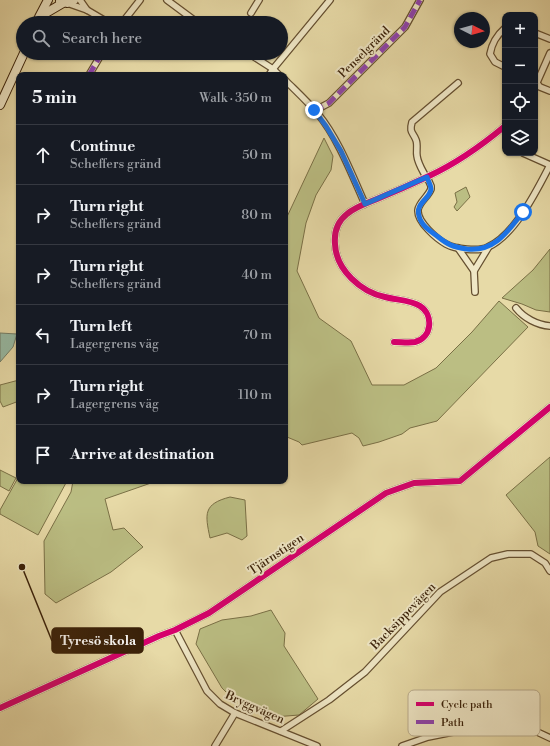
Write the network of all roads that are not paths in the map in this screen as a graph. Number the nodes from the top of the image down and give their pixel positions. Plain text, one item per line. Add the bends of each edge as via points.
1 (48, 0) edge
2 (80, 0) edge
3 (140, 0) edge
4 (167, 0) edge
5 (259, 0) edge
6 (330, 0) edge
7 (420, 0) edge
8 (65, 1) edge
9 (87, 10) junction
10 (250, 13) dead end
11 (40, 16) edge
12 (44, 16) edge
13 (97, 16) edge
14 (127, 16) edge
15 (187, 16) edge
16 (502, 31) edge
17 (538, 34) edge
18 (550, 39) edge
19 (288, 51) edge
20 (550, 53) edge
21 (16, 59) edge
22 (21, 60) edge
23 (98, 60) edge
24 (259, 60) edge
25 (280, 60) edge
26 (502, 65) edge
27 (273, 69) junction
28 (91, 72) edge
29 (271, 72) edge
30 (276, 72) edge
31 (538, 79) edge
32 (288, 83) edge
33 (458, 83) dead end
34 (537, 84) edge
35 (550, 91) edge
36 (0, 95) edge
37 (0, 105) edge
38 (314, 110) junction
39 (502, 128) edge
40 (530, 156) edge
41 (550, 165) edge
42 (426, 177) junction
43 (365, 204) junction
44 (458, 248) junction
45 (488, 248) junction
46 (474, 271) junction
47 (475, 292) dead end
48 (516, 308) dead end
49 (550, 326) edge
50 (394, 342) dead end
51 (550, 407) edge
52 (550, 570) edge
53 (175, 630) junction
54 (0, 708) edge
55 (235, 713) junction
56 (281, 731) junction
57 (540, 733) edge
58 (437, 736) edge
59 (550, 738) edge
60 (215, 746) edge
61 (317, 746) edge
62 (402, 746) edge

1 - 11 main road
2 - 9 street
3 - 14 street
4 - 15 street
5 - 10 street
6 - 19 street
7 - 38 street, Penselgränd via 405,27 329,103
8 - 9 street
8 - 12 main road
9 - 13 street
16 - 26 street via 492,45 490,54 495,62
17 - 18 street
20 - 31 street
21 - 36 main road
22 - 37 main road
23 - 28 street
24 - 27 street
25 - 27 street
27 - 29 street
27 - 30 street
32 - 38 street
33 - 42 street via 412,122 410,128 416,139 416,155
34 - 35 street
38 - 43 street via 341,151
39 - 42 street via 461,160
40 - 41 street
41 - 45 street via 523,212 509,230
42 - 43 street
42 - 44 street via 431,189 420,206 418,215 427,229 446,244
43 - 50 street via 349,212 336,230 335,245 344,268 353,280 374,294 419,305 429,317 427,334 422,338 416,342
44 - 45 street
44 - 46 street
45 - 46 street
46 - 47 street
48 - 49 street via 522,316
51 - 53 street, Tjärnstigen via 460,481 414,483 386,493 209,613
52 - 56 street, Backsippevägen via 531,554 508,554 491,558 440,592 365,672 329,700
53 - 54 street, Tjärnstigen
53 - 55 street, Bryggvägen via 207,691 220,704
55 - 56 street, Bryggvägen
55 - 60 street
56 - 61 street, Bryggvägen
57 - 59 street
58 - 62 street

